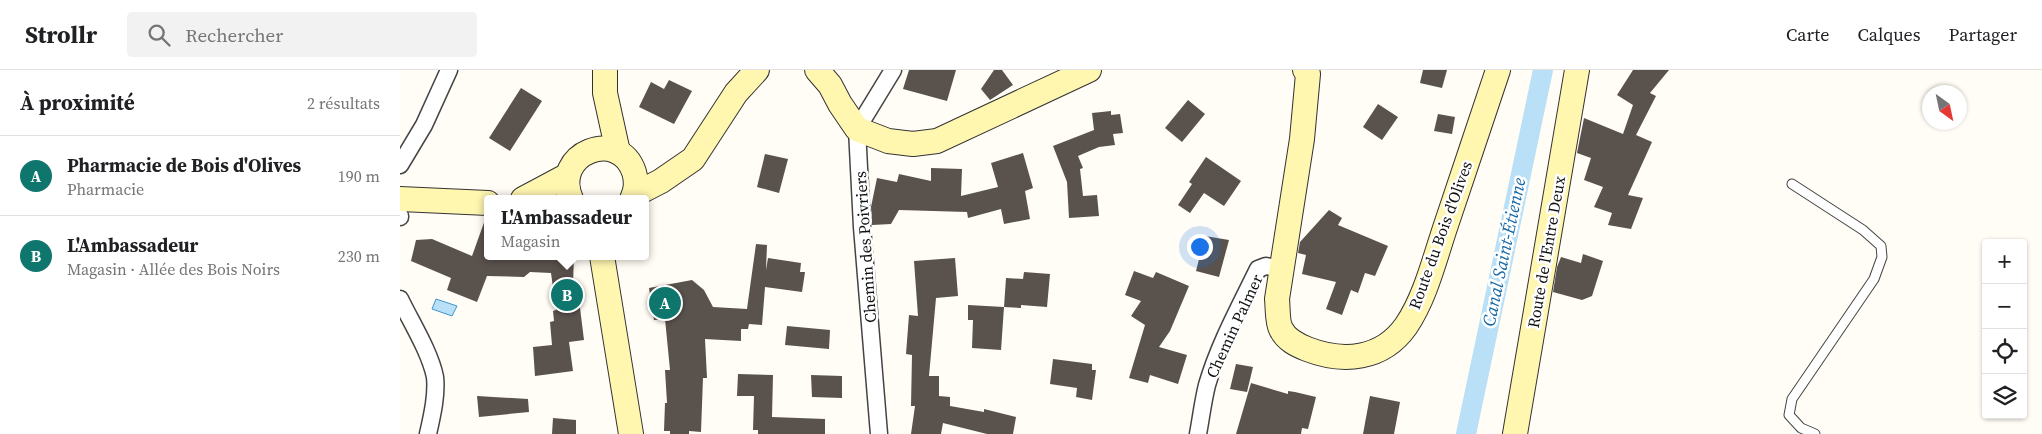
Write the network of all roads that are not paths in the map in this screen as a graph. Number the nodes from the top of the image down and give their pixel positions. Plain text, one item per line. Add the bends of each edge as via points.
1 (449, 70) edge
2 (604, 70) edge
3 (757, 70) edge
4 (817, 70) edge
5 (893, 70) edge
6 (1089, 70) edge
7 (1498, 70) edge
8 (1577, 70) edge
9 (1308, 71) edge
10 (605, 93) junction
11 (857, 129) junction
12 (585, 153) junction
13 (625, 161) junction
14 (400, 165) edge
15 (679, 169) junction
16 (568, 175) junction
17 (1792, 184) dead end
18 (530, 195) edge
19 (570, 195) edge
20 (633, 195) edge
21 (636, 195) edge
22 (400, 199) edge
23 (484, 203) edge
24 (603, 260) edge
25 (1281, 269) junction
26 (400, 299) edge
27 (428, 434) edge
28 (631, 434) edge
29 (879, 434) edge
30 (1198, 434) edge
31 (1516, 434) edge
32 (1815, 434) edge

1 - 14 street via 424,125
2 - 10 street
3 - 15 street via 736,93 693,159
4 - 11 street
5 - 11 street
6 - 11 street via 937,141 913,144 888,141
7 - 25 street, Route du Bois d'Olives via 1430,273 1405,327 1393,341 1372,353 1351,358 1319,354 1294,344 1281,329 1277,299
8 - 31 street, Route de l'Entre Deux
9 - 25 street, Route du Bois d'Olives via 1302,139
10 - 12 street
10 - 13 street
11 - 29 street, Chemin des Poivriers
12 - 13 street via 601,149
12 - 16 street via 577,158
13 - 15 street via 659,172
13 - 20 street via 636,178
15 - 21 street
16 - 18 street
16 - 19 street
17 - 32 lane via 1863,230 1881,246 1882,257 1874,279 1792,399 1789,415 1801,428
22 - 23 street
24 - 28 street
25 - 30 street, Chemin Palmer via 1266,266 1258,269 1221,346 1207,386
26 - 27 street via 434,377 434,402

